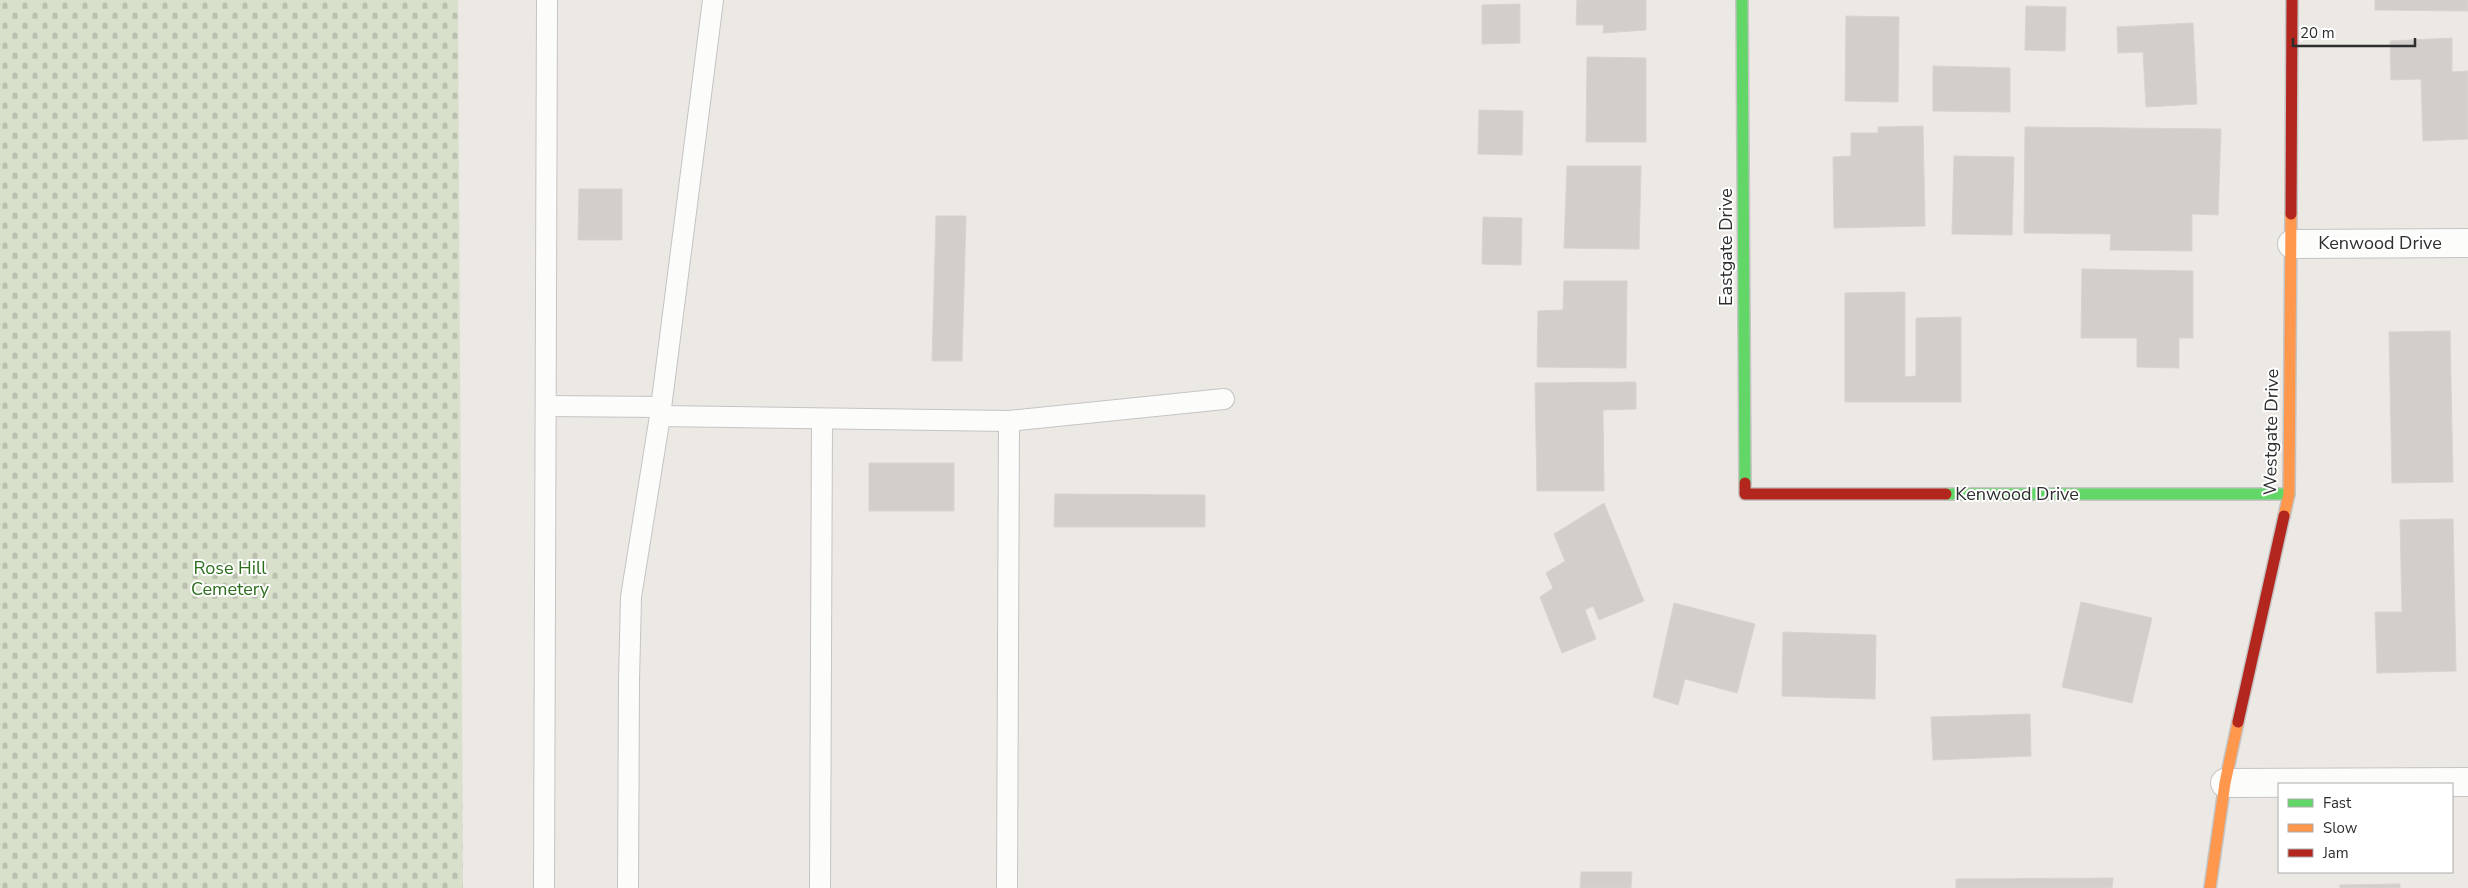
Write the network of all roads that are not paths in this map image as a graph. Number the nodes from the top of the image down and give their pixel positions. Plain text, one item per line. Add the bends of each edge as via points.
1 (547, 0) edge
2 (713, 0) edge
3 (1742, 0) edge
4 (2292, 0) edge
5 (2468, 243) edge
6 (2292, 244) junction
7 (1224, 399) dead end
8 (546, 406) junction
9 (661, 412) junction
10 (822, 418) junction
11 (1009, 421) junction
12 (1745, 494) joint
13 (2289, 494) junction
14 (2468, 782) edge
15 (2226, 783) junction
16 (544, 888) edge
17 (628, 888) edge
18 (820, 888) edge
19 (1007, 888) edge
20 (2210, 888) edge

1 - 8 lane
2 - 9 lane
3 - 12 street, Eastgate Drive
4 - 6 street, Westgate Drive
5 - 6 street, Kenwood Drive
6 - 13 street, Westgate Drive
7 - 11 lane
8 - 9 lane
8 - 16 lane
9 - 10 lane
9 - 17 lane via 631,597
10 - 11 lane
10 - 18 lane
11 - 19 lane
12 - 13 street, Kenwood Drive
13 - 15 street, Westgate Drive
14 - 15 street
15 - 20 street, Westgate Drive

